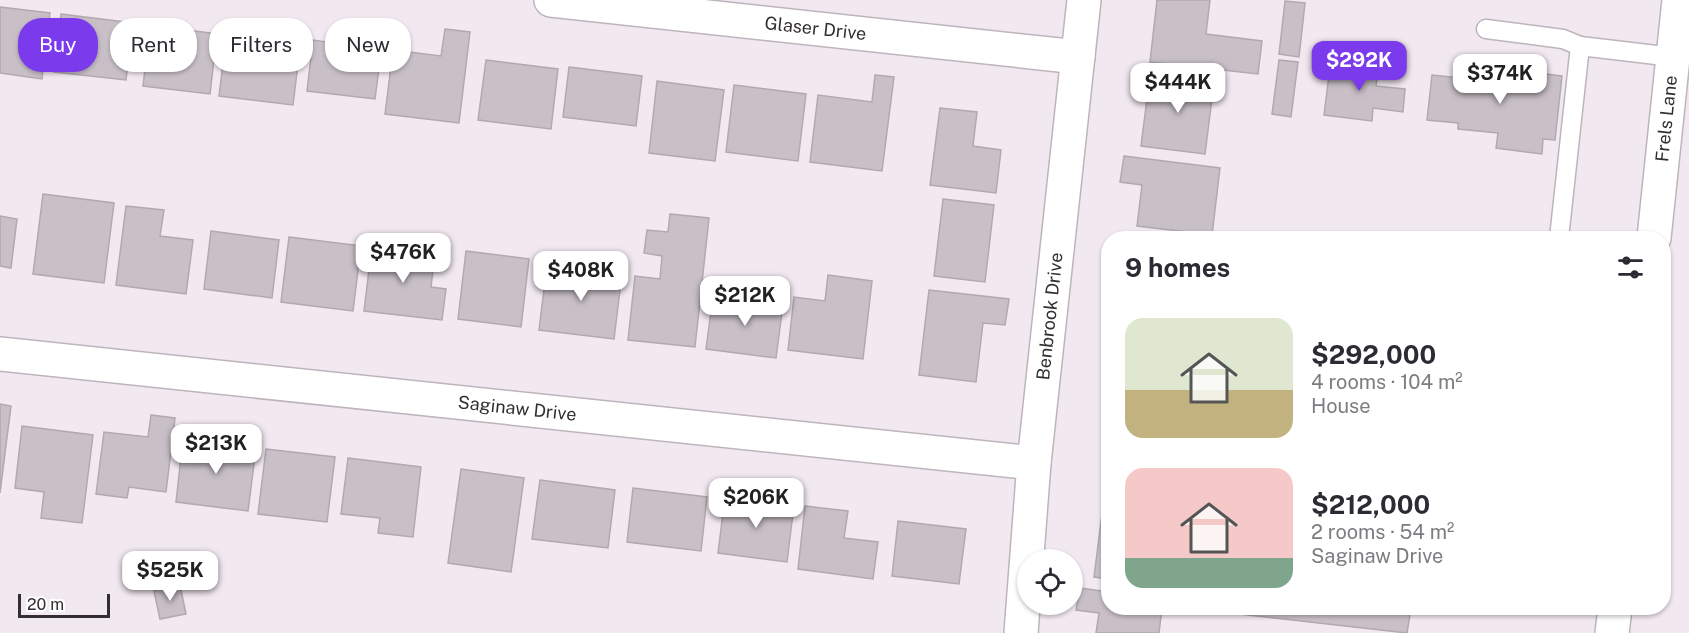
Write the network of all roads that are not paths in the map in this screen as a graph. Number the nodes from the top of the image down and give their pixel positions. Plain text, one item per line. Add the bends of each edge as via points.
1 (550, 0) edge
2 (1084, 0) edge
3 (1680, 0) edge
4 (1486, 29) dead end
5 (1580, 46) junction
6 (1679, 51) edge
7 (1078, 57) junction
8 (1560, 231) edge
9 (1655, 231) edge
10 (0, 354) edge
11 (1034, 463) junction
12 (1614, 615) edge
13 (1021, 633) edge
14 (1612, 633) edge

1 - 7 street, Glaser Drive
2 - 7 street, Benbrook Drive
3 - 6 street, Frels Lane
4 - 5 lane via 1563,39
5 - 6 lane
5 - 8 lane
6 - 9 street, Frels Lane
7 - 11 street, Benbrook Drive
10 - 11 street, Saginaw Drive
11 - 13 street, Benbrook Drive
12 - 14 street

